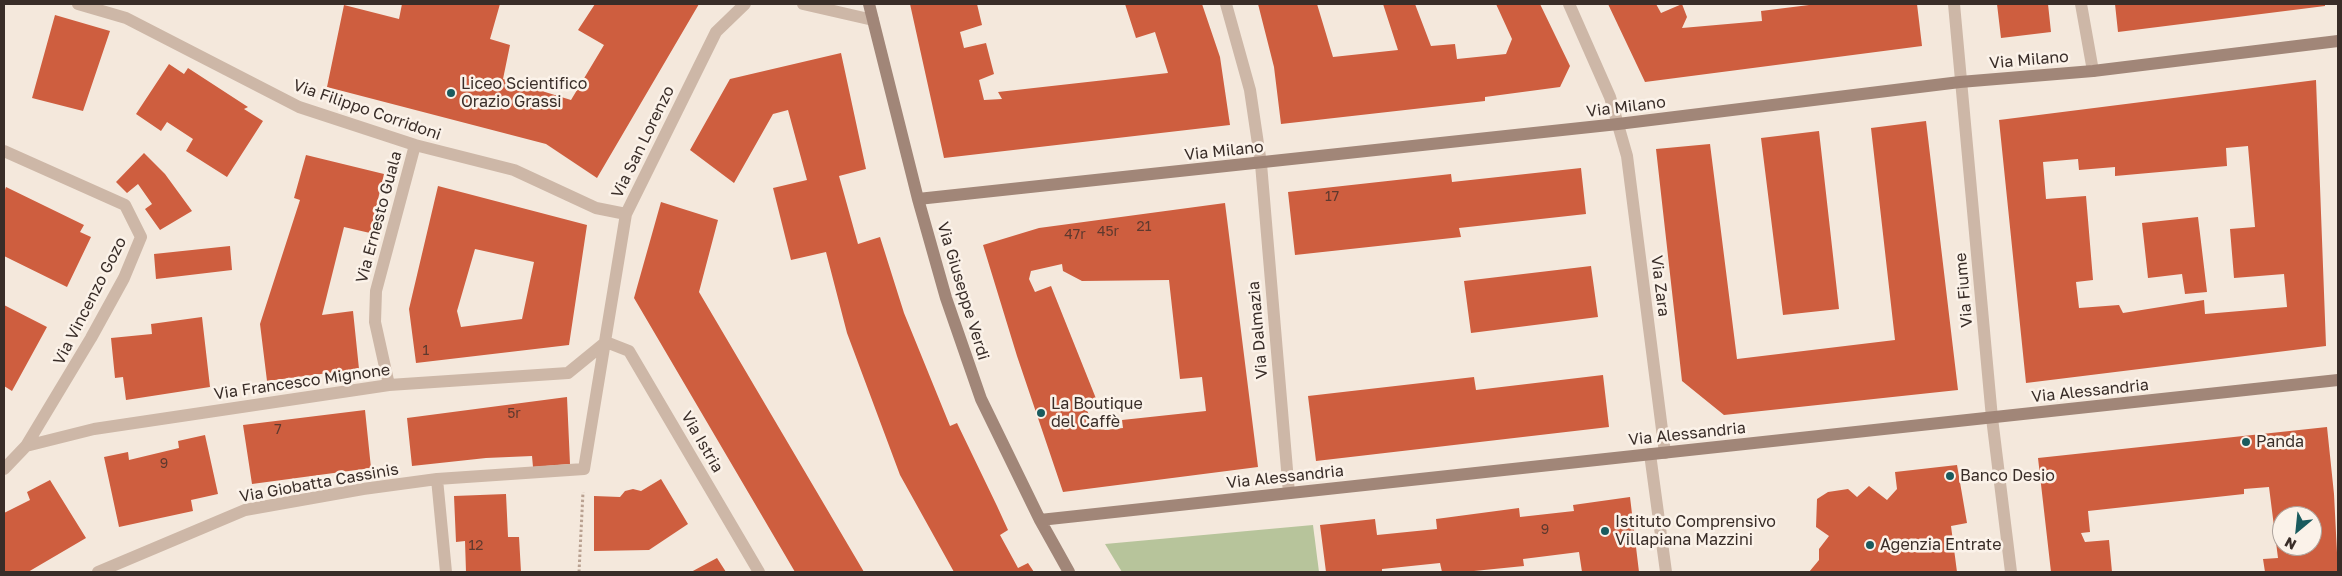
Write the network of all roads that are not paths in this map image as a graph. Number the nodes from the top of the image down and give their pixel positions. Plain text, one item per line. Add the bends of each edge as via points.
1 (78, 4) edge
2 (744, 4) edge
3 (802, 4) edge
4 (869, 4) edge
5 (1226, 4) edge
6 (1569, 4) edge
7 (1954, 4) edge
8 (2081, 4) edge
9 (873, 20) junction
10 (2338, 41) edge
11 (2093, 71) junction
12 (1960, 82) junction
13 (1618, 124) junction
14 (415, 145) junction
15 (4, 151) edge
16 (1261, 164) junction
17 (918, 199) junction
18 (626, 214) junction
19 (606, 342) junction
20 (2338, 380) edge
21 (388, 385) junction
22 (1992, 418) junction
23 (26, 446) junction
24 (1665, 453) junction
25 (1650, 454) junction
26 (4, 469) edge
27 (584, 469) joint
28 (437, 479) junction
29 (1289, 493) junction
30 (1040, 520) junction
31 (98, 572) edge
32 (446, 572) edge
33 (759, 572) edge
34 (1069, 572) edge
35 (1666, 572) edge
36 (2011, 572) edge

1 - 14 street, Via Filippo Corridoni via 126,18 299,107
2 - 18 street, Via San Lorenzo via 716,32
3 - 9 street
4 - 9 street, Via Giuseppe Verdi
5 - 16 street, Via Dalmazia via 1250,90
6 - 13 street, Via Zara via 1610,97
7 - 12 street, Via Fiume
8 - 11 street
9 - 17 street, Via Giuseppe Verdi
10 - 11 street, Via Milano
11 - 12 street, Via Milano
12 - 13 street, Via Milano
12 - 22 street, Via Fiume
13 - 16 street, Via Milano
13 - 24 street, Via Zara via 1627,156
14 - 18 street, Via Filippo Corridoni via 514,170 596,208
14 - 21 street, Via Ernesto Guala via 376,291 376,322
15 - 23 street, Via Vincenzo Gozo via 125,205 141,237 124,278 91,338
16 - 17 street, Via Milano
16 - 29 street, Via Dalmazia
17 - 30 street, Via Giuseppe Verdi via 946,298 981,399
18 - 19 street, Via San Lorenzo
19 - 21 street, Via Francesco Mignone via 568,373
19 - 27 street, Via San Lorenzo
19 - 33 street, Via Istria via 629,351
20 - 22 street, Via Alessandria
21 - 23 street, Via Francesco Mignone via 94,429
22 - 24 street, Via Alessandria
22 - 36 street, Via Fiume
23 - 26 street
24 - 25 street, Via Alessandria
25 - 29 street, Via Alessandria
25 - 35 street
27 - 28 street, Via Giobatta Cassinis
28 - 31 street, Via Giobatta Cassinis via 245,510
28 - 32 street
29 - 30 street, Via Alessandria
30 - 34 street, Via Giuseppe Verdi

